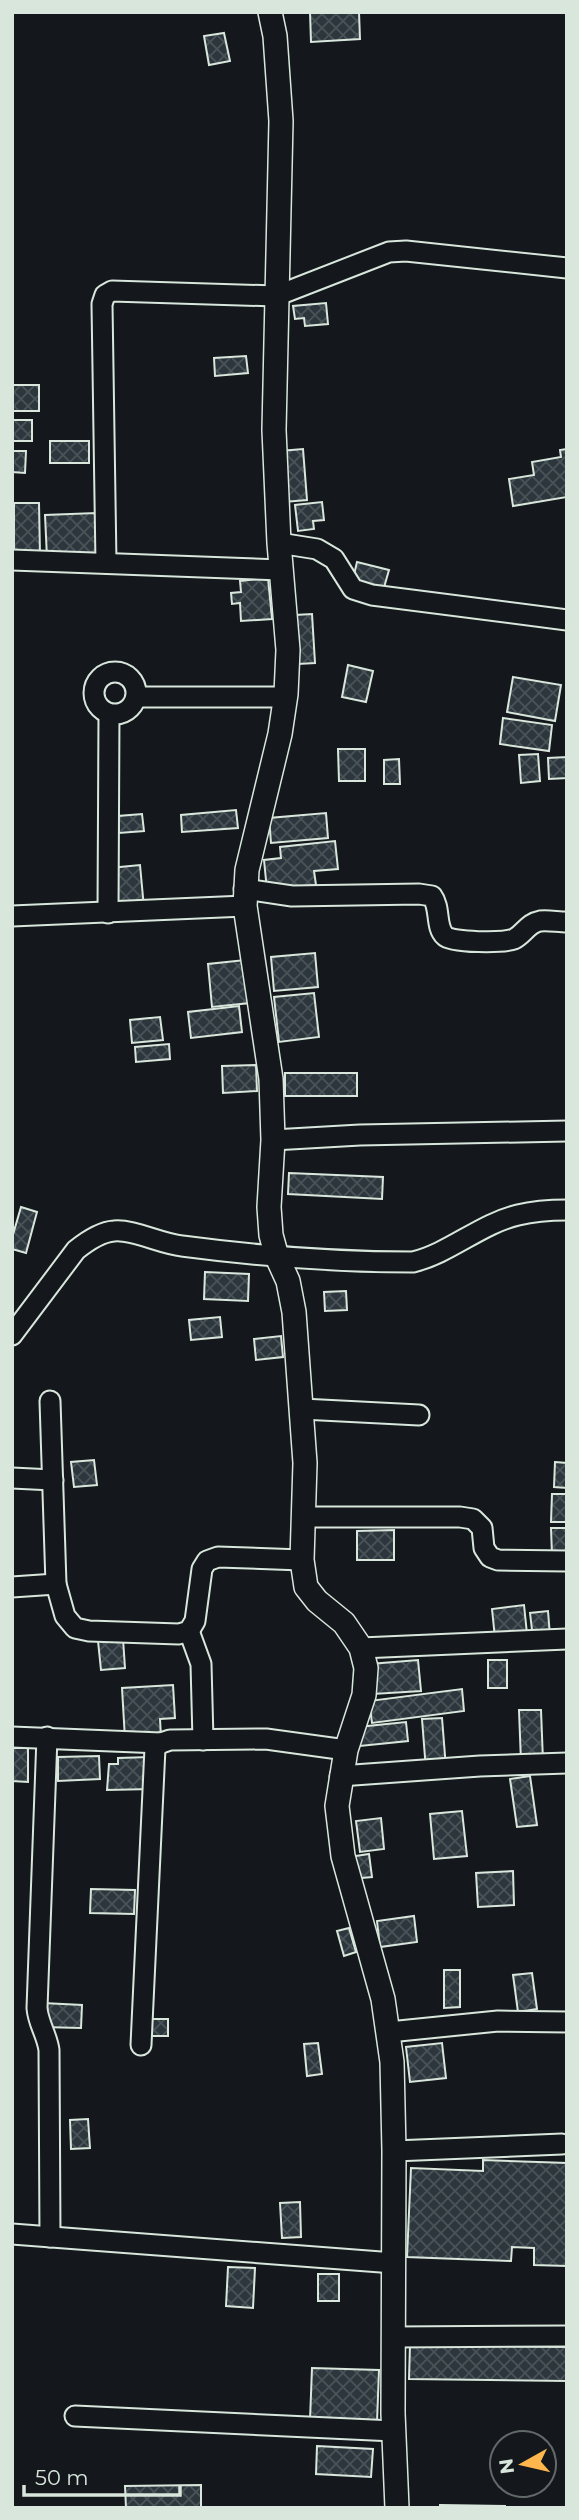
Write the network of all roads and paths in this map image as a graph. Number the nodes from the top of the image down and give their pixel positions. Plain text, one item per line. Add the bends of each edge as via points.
1 (270, 12) edge
2 (567, 268) edge
3 (276, 296) junction
4 (279, 543) junction
5 (12, 560) edge
6 (106, 563) junction
7 (281, 570) junction
8 (567, 620) edge
9 (136, 697) junction
10 (286, 697) junction
11 (109, 713) junction
12 (245, 897) junction
13 (108, 913) junction
14 (12, 916) edge
15 (567, 922) edge
16 (567, 1131) edge
17 (273, 1140) junction
18 (567, 1210) edge
19 (277, 1257) junction
20 (12, 1335) edge
21 (50, 1401) dead end
22 (302, 1409) junction
23 (419, 1415) dead end
24 (12, 1478) edge
25 (53, 1480) junction
26 (304, 1517) junction
27 (302, 1560) junction
28 (567, 1561) edge
29 (56, 1584) junction
30 (12, 1587) edge
31 (189, 1631) junction
32 (567, 1639) edge
33 (361, 1648) junction
34 (12, 1737) edge
35 (47, 1737) junction
36 (203, 1740) junction
37 (160, 1742) junction
38 (345, 1750) junction
39 (567, 1763) edge
40 (340, 1776) junction
41 (567, 2022) edge
42 (389, 2032) junction
43 (141, 2045) dead end
44 (562, 2144) dead end
45 (394, 2151) junction
46 (12, 2234) edge
47 (50, 2237) junction
48 (394, 2263) junction
49 (567, 2336) edge
50 (393, 2337) junction
51 (75, 2416) dead end
52 (394, 2431) junction
53 (397, 2508) edge

1 - 3 street via 281,121
2 - 3 street via 389,252
3 - 4 street via 274,430
3 - 6 street via 113,291 105,295
4 - 7 street
4 - 8 street via 325,554 334,559 353,589 373,595
5 - 6 street
6 - 7 street
7 - 10 street via 289,650
9 - 10 street
9 - 11 street via 123,713
9 - 11 street via 134,683 124,673 104,675 96,685 95,699
10 - 12 street
11 - 13 street
12 - 13 street
12 - 15 street via 432,896 438,904 440,928 453,941 511,941 530,924
12 - 17 street via 271,1079
13 - 14 street
16 - 17 street
17 - 19 street via 269,1208
18 - 19 street via 516,1215 413,1262
19 - 20 street via 163,1244 114,1231 88,1240 76,1250
19 - 22 street via 294,1312
21 - 25 street
22 - 23 street
22 - 26 street
24 - 25 street
25 - 29 street
26 - 27 street
26 - 28 street via 473,1519 482,1528 490,1557
27 - 31 street via 207,1561
27 - 33 street via 306,1587 344,1623
29 - 30 street
29 - 31 street via 65,1616 75,1628
31 - 36 street via 201,1664
32 - 33 street
33 - 38 street via 366,1668 364,1695
34 - 35 street
35 - 37 street
35 - 47 street via 37,2008 49,2050
36 - 37 street
36 - 38 street via 266,1739
37 - 43 street via 155,1748
38 - 40 street
39 - 40 street
40 - 42 street via 337,1806 343,1856
41 - 42 street via 498,2021
42 - 45 street
44 - 45 street
45 - 48 street
46 - 47 street
47 - 48 street
48 - 50 street
49 - 50 street
50 - 52 street
51 - 52 street
52 - 53 street

